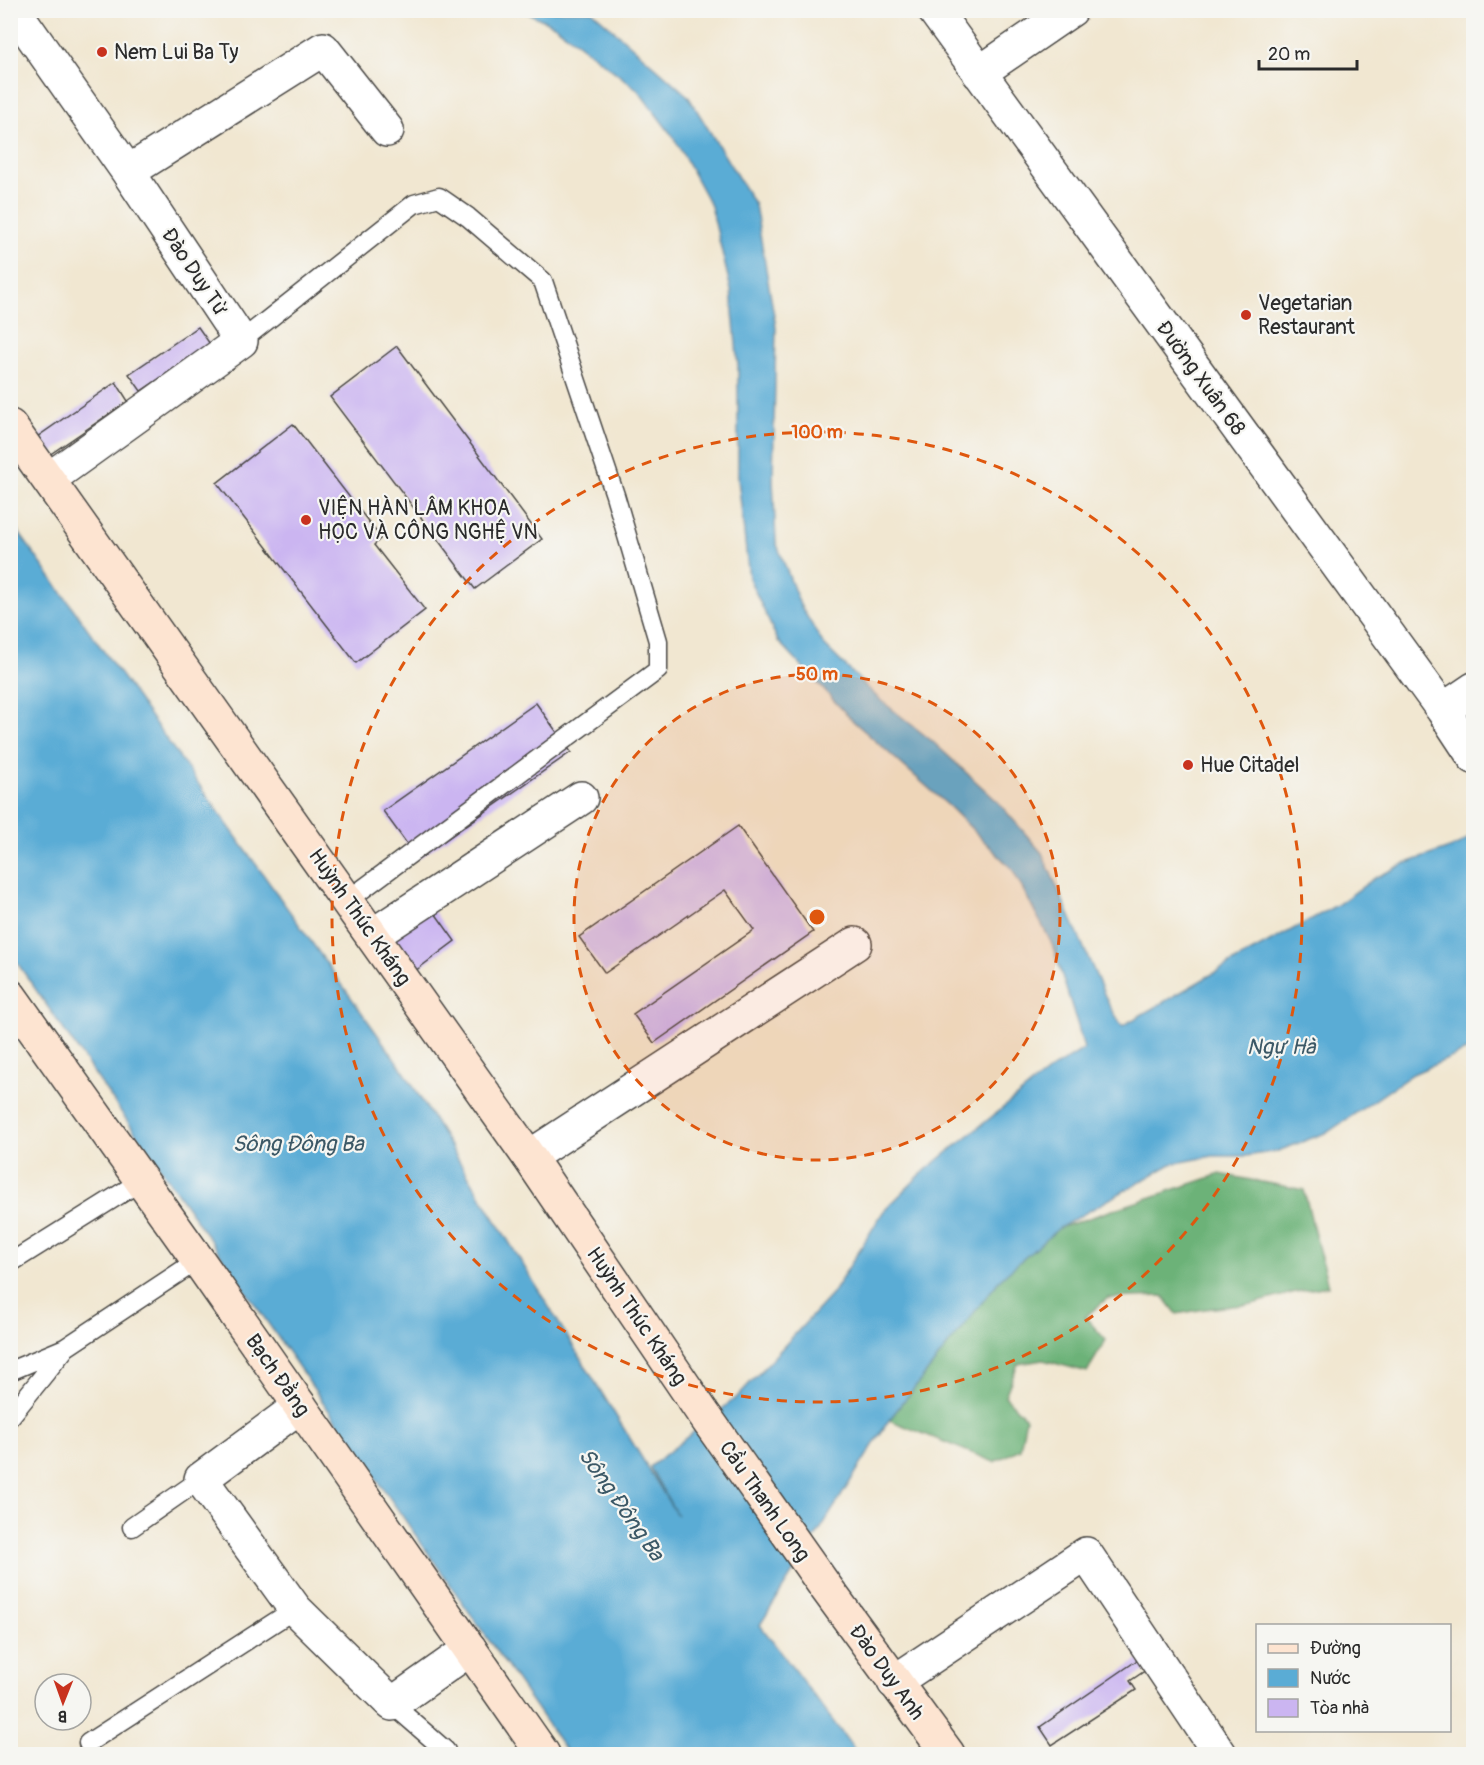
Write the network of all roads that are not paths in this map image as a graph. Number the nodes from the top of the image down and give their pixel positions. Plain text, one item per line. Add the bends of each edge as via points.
1 (14, 10) edge
2 (934, 10) edge
3 (1071, 10) edge
4 (979, 73) junction
5 (387, 130) dead end
6 (128, 172) junction
7 (241, 341) junction
8 (10, 426) edge
9 (49, 479) junction
10 (1473, 689) edge
11 (1443, 710) junction
12 (1470, 752) edge
13 (581, 798) dead end
14 (348, 900) junction
15 (373, 936) junction
16 (855, 944) dead end
17 (10, 996) edge
18 (529, 1157) junction
19 (141, 1181) junction
20 (198, 1260) junction
21 (10, 1263) edge
22 (65, 1348) junction
23 (10, 1371) edge
24 (300, 1406) junction
25 (702, 1412) joint
26 (10, 1417) edge
27 (201, 1479) junction
28 (132, 1527) dead end
29 (827, 1589) joint
30 (295, 1609) junction
31 (470, 1649) junction
32 (894, 1682) junction
33 (392, 1704) junction
34 (88, 1743) dead end
35 (442, 1755) edge
36 (543, 1755) edge
37 (948, 1755) edge
38 (1220, 1755) edge

1 - 6 street, Đào Duy Từ
2 - 4 street, Đường Xuân 68
3 - 4 street
4 - 11 street, Đường Xuân 68
5 - 6 street via 323,49
6 - 7 street, Đào Duy Từ
7 - 9 street
7 - 14 lane via 414,204 439,197 468,217 543,281 615,495 658,641 658,670
8 - 9 main road, Huỳnh Thúc Kháng
9 - 14 main road, Huỳnh Thúc Kháng
10 - 11 street
11 - 12 street, Đường Xuân 68
13 - 15 street
14 - 15 main road, Huỳnh Thúc Kháng
15 - 18 main road, Huỳnh Thúc Kháng
16 - 18 street
17 - 19 main road, Bạch Đằng
18 - 25 main road, Huỳnh Thúc Kháng
19 - 20 main road, Bạch Đằng
19 - 21 lane
20 - 22 lane
20 - 24 main road, Bạch Đằng
22 - 23 lane
22 - 26 lane
24 - 27 street
24 - 31 main road, Bạch Đằng
25 - 29 main road, Cầu Thanh Long
27 - 28 lane
27 - 30 street
29 - 32 main road, Đào Duy Anh
30 - 33 street
30 - 34 lane
31 - 33 street
31 - 36 main road, Bạch Đằng
32 - 37 main road, Đào Duy Anh
32 - 38 street via 1086,1554
33 - 35 lane via 446,1751

